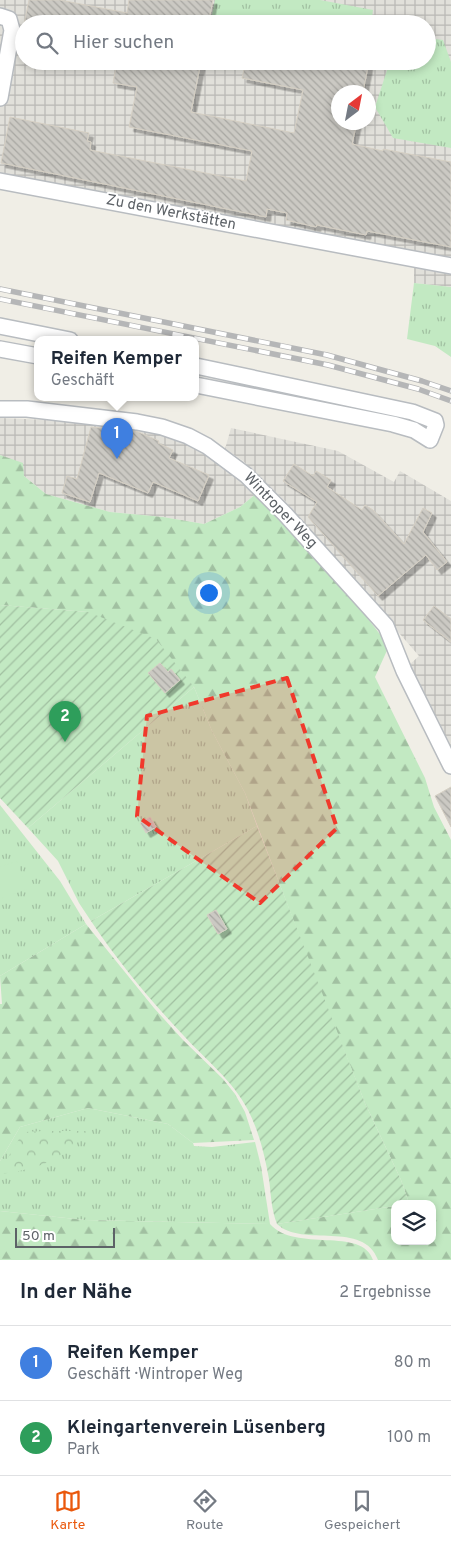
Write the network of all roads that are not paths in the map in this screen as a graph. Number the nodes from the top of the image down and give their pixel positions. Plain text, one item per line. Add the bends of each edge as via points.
1 (0, 16) edge
2 (0, 98) edge
3 (0, 181) edge
4 (451, 266) edge
5 (0, 326) edge
6 (50, 336) edge
7 (0, 349) edge
8 (34, 355) edge
9 (199, 367) edge
10 (199, 386) edge
11 (0, 410) edge
12 (451, 766) edge

1 - 2 street via 9,19 12,30
3 - 4 street, Zu den Werkstätten
5 - 6 street
7 - 8 street
9 - 10 street via 412,412 435,421 436,425 430,440 414,430 393,424
11 - 12 street, Wintroper Weg via 36,410 162,427 207,446 246,475 386,626 404,671

